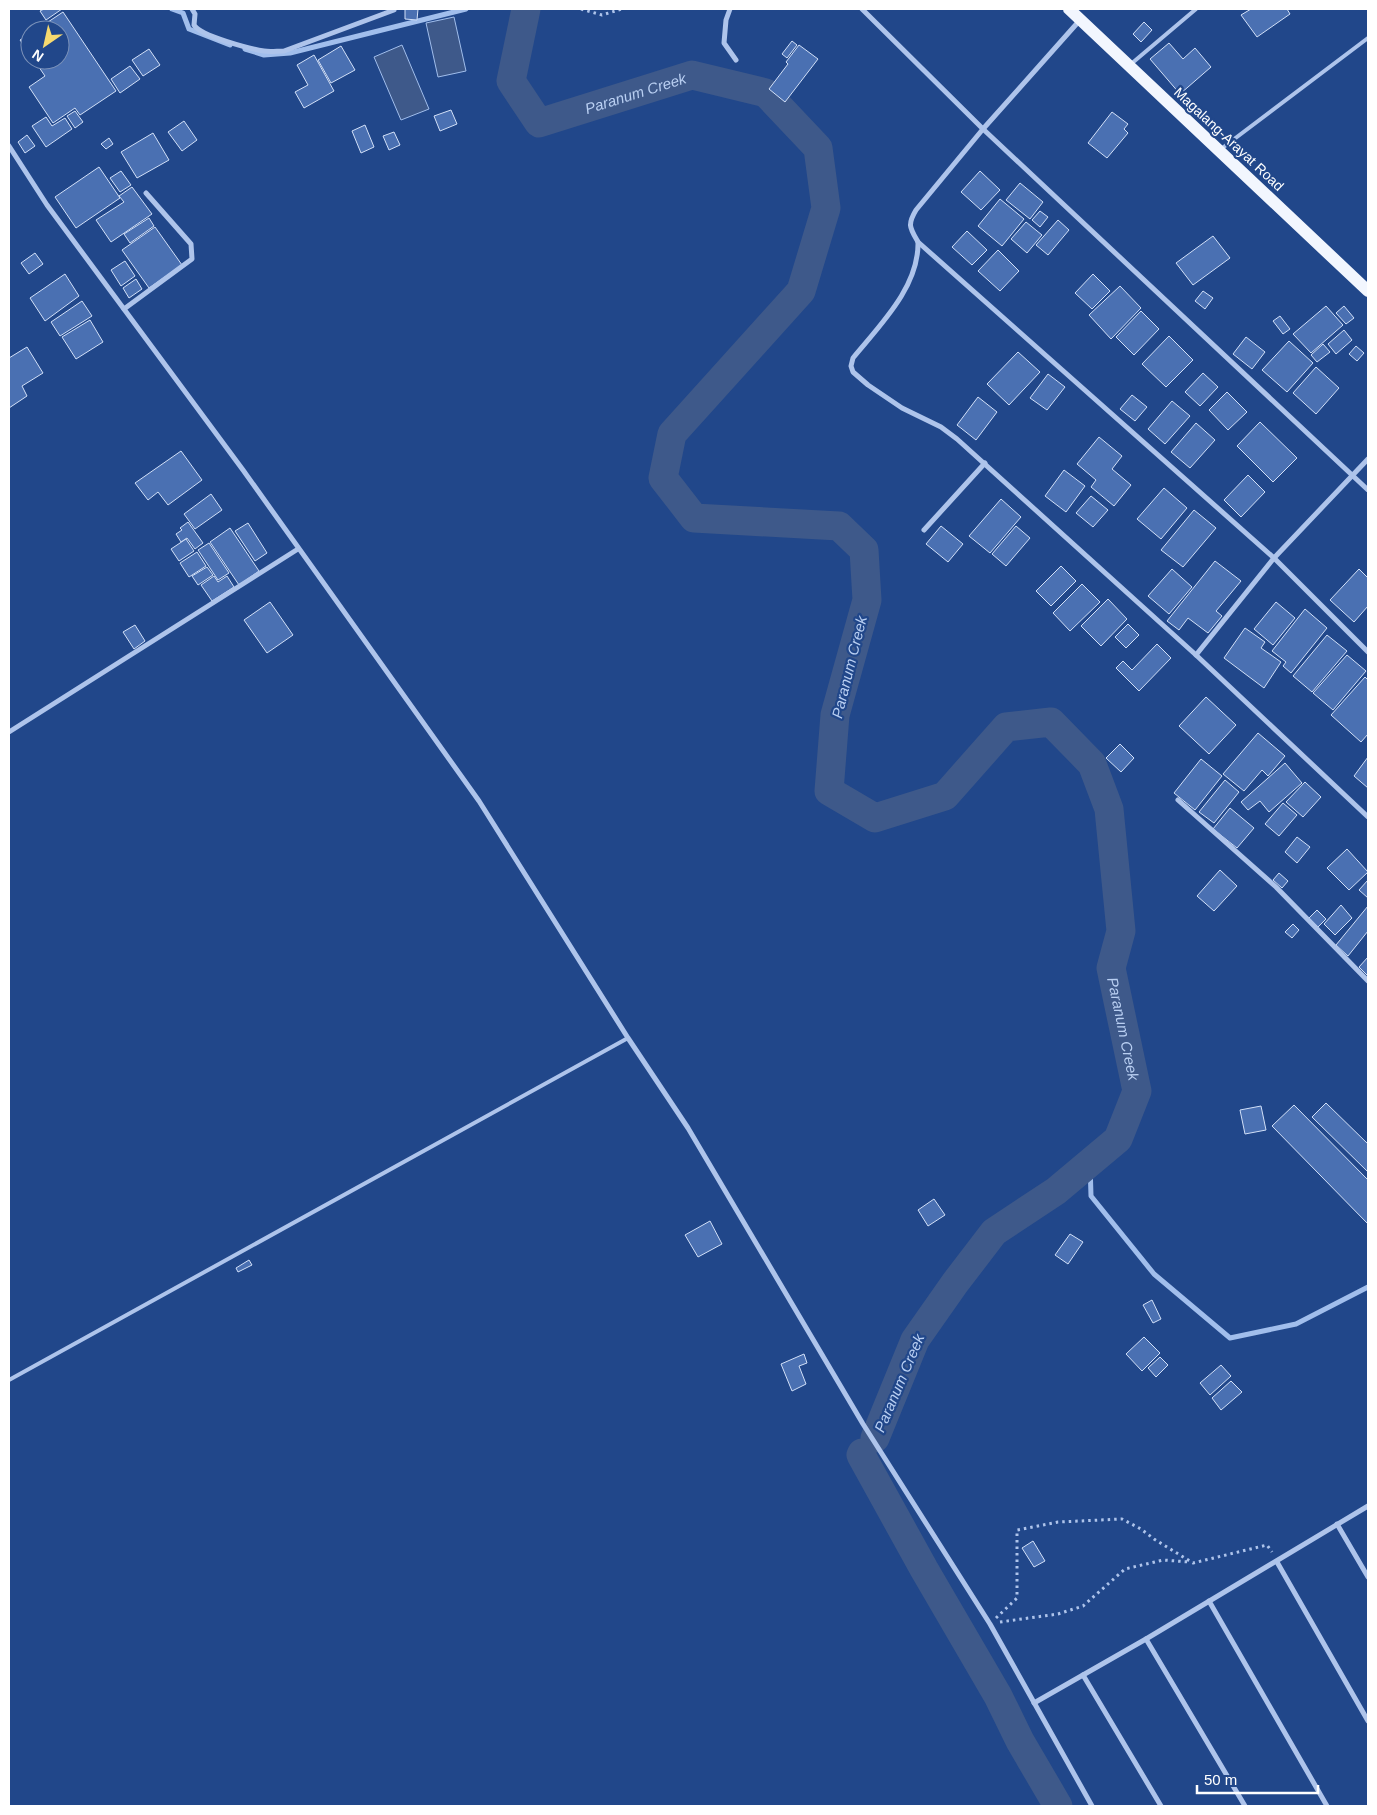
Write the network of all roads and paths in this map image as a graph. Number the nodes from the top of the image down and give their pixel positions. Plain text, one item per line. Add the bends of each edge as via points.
1 (192, 9) edge
2 (581, 9) edge
3 (622, 9) edge
4 (730, 9) edge
5 (862, 9) edge
6 (1069, 9) edge
7 (1196, 9) edge
8 (394, 10) edge
9 (1080, 19) junction
10 (1368, 38) edge
11 (736, 60) dead end
12 (1129, 65) junction
13 (983, 129) junction
14 (9, 146) edge
15 (1219, 150) junction
16 (146, 193) dead end
17 (918, 242) junction
18 (1368, 291) edge
19 (124, 309) junction
20 (1368, 459) edge
21 (985, 463) junction
22 (1354, 476) junction
23 (1368, 490) edge
24 (924, 530) dead end
25 (298, 549) junction
26 (1274, 558) junction
27 (1368, 652) edge
28 (1196, 655) junction
29 (9, 732) edge
30 (1178, 800) dead end
31 (1368, 817) edge
32 (1368, 981) edge
33 (628, 1038) junction
34 (9, 1380) edge
35 (1368, 1506) edge
36 (1337, 1524) junction
37 (1277, 1562) junction
38 (1193, 1563) junction
39 (1368, 1577) edge
40 (1209, 1601) junction
41 (990, 1624) junction
42 (1146, 1639) junction
43 (1083, 1675) junction
44 (1034, 1703) junction
45 (1368, 1721) edge
46 (1092, 1806) edge
47 (1160, 1806) edge
48 (1245, 1806) edge
49 (1327, 1806) edge

1 - 8 street via 194,25 199,31 265,52 284,51
2 - 3 path via 602,15
4 - 11 street via 724,43
5 - 13 street
6 - 9 main road, Magalang-Arayat Road
7 - 12 lane
9 - 12 main road, Magalang-Arayat Road
9 - 13 street
10 - 15 lane
12 - 15 main road, Magalang-Arayat Road
13 - 17 street via 913,215 911,229
13 - 22 street
14 - 19 street
15 - 18 main road, Magalang-Arayat Road
16 - 19 street via 191,244 192,259
17 - 21 street via 918,254 906,287 853,358 851,366 853,372 868,385 902,408 941,427
17 - 26 street
19 - 25 street
20 - 22 street
21 - 24 street
21 - 28 street
22 - 23 street
22 - 26 street
25 - 29 street
25 - 33 street via 479,801
26 - 27 street
26 - 28 street
28 - 31 street
30 - 32 street via 1276,887
33 - 34 lane
33 - 41 street via 688,1128 863,1424
35 - 36 street
36 - 37 street
36 - 39 street
37 - 38 path via 1267,1545
37 - 40 street
37 - 45 street
38 - 41 path via 1163,1560 1125,1569 1083,1606 1058,1614
38 - 41 path via 1122,1519 1058,1522 1017,1530 1017,1598
40 - 42 street
40 - 49 street
41 - 44 street
42 - 43 street
42 - 48 street
43 - 44 street
43 - 47 street
44 - 46 street

